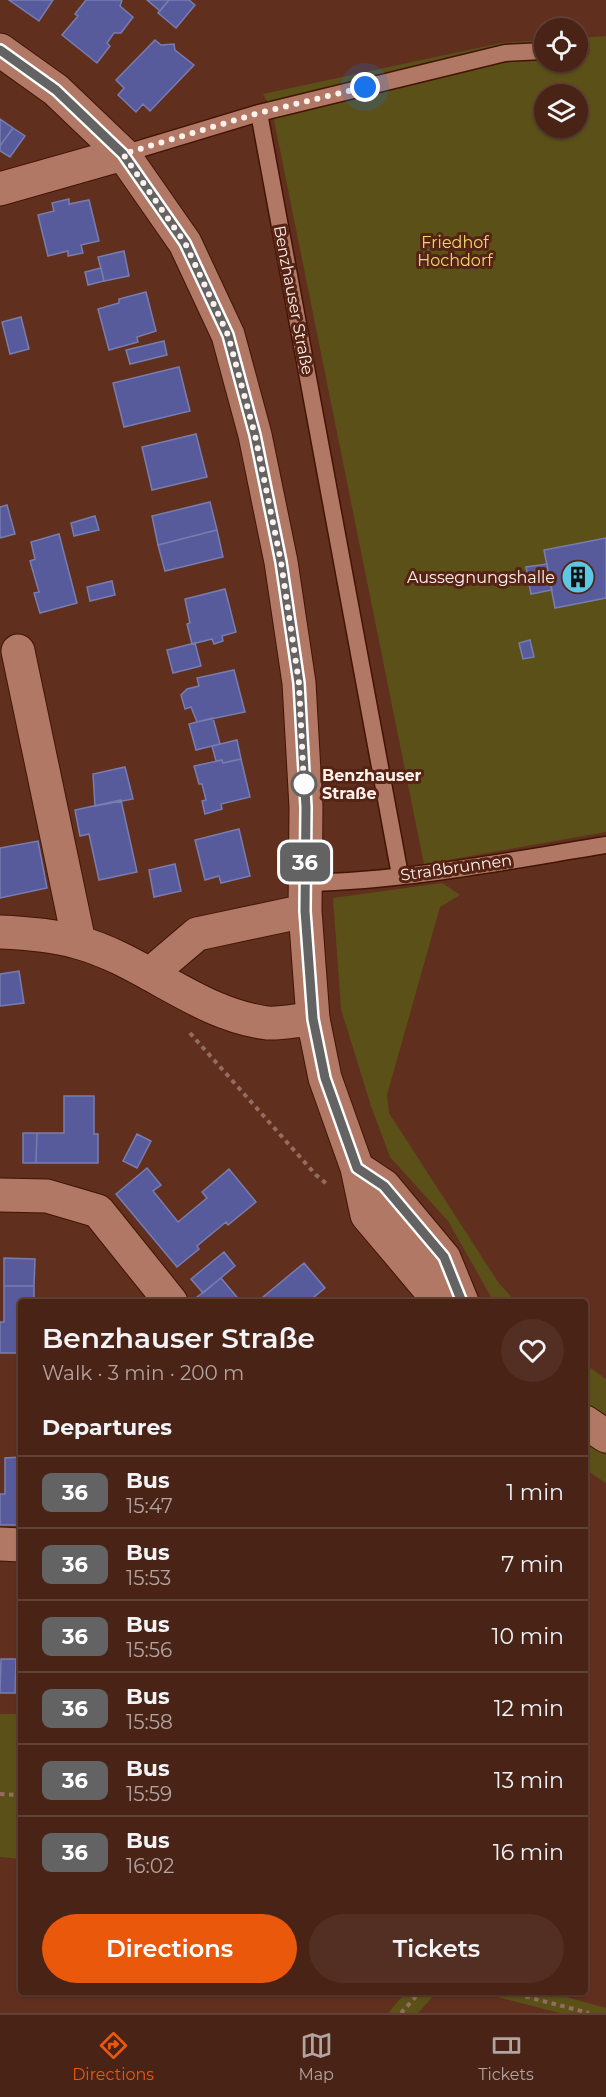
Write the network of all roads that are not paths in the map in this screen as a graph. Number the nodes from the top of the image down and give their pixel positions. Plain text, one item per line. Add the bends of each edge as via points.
1 (0, 50) edge
2 (534, 52) edge
3 (259, 113) junction
4 (123, 154) junction
5 (0, 189) edge
6 (18, 651) dead end
7 (606, 845) edge
8 (400, 875) junction
9 (305, 897) junction
10 (0, 932) edge
11 (79, 942) junction
12 (150, 974) junction
13 (313, 1019) junction
14 (357, 1168) junction
15 (0, 1196) edge
16 (169, 1299) edge
17 (442, 1299) edge
18 (461, 1299) edge
19 (588, 1424) edge
20 (606, 1436) edge
21 (0, 1544) edge
22 (18, 1545) edge

1 - 4 street via 56,90
2 - 3 lane via 505,53
3 - 4 lane
3 - 8 lane, Benzhauser Straße
4 - 5 street
4 - 9 street via 185,243 228,335 255,435 281,562 299,683 306,807
6 - 11 street
7 - 8 lane, Straßbrunnen
8 - 9 lane, Straßbrunnen
9 - 12 street via 197,934
9 - 13 street
10 - 11 street
11 - 12 street
12 - 13 street via 222,1012 268,1023
13 - 14 street via 325,1078
14 - 17 street via 367,1215 432,1292
14 - 18 street via 384,1186 444,1257
15 - 16 street via 47,1196 98,1211
19 - 20 street
21 - 22 street

